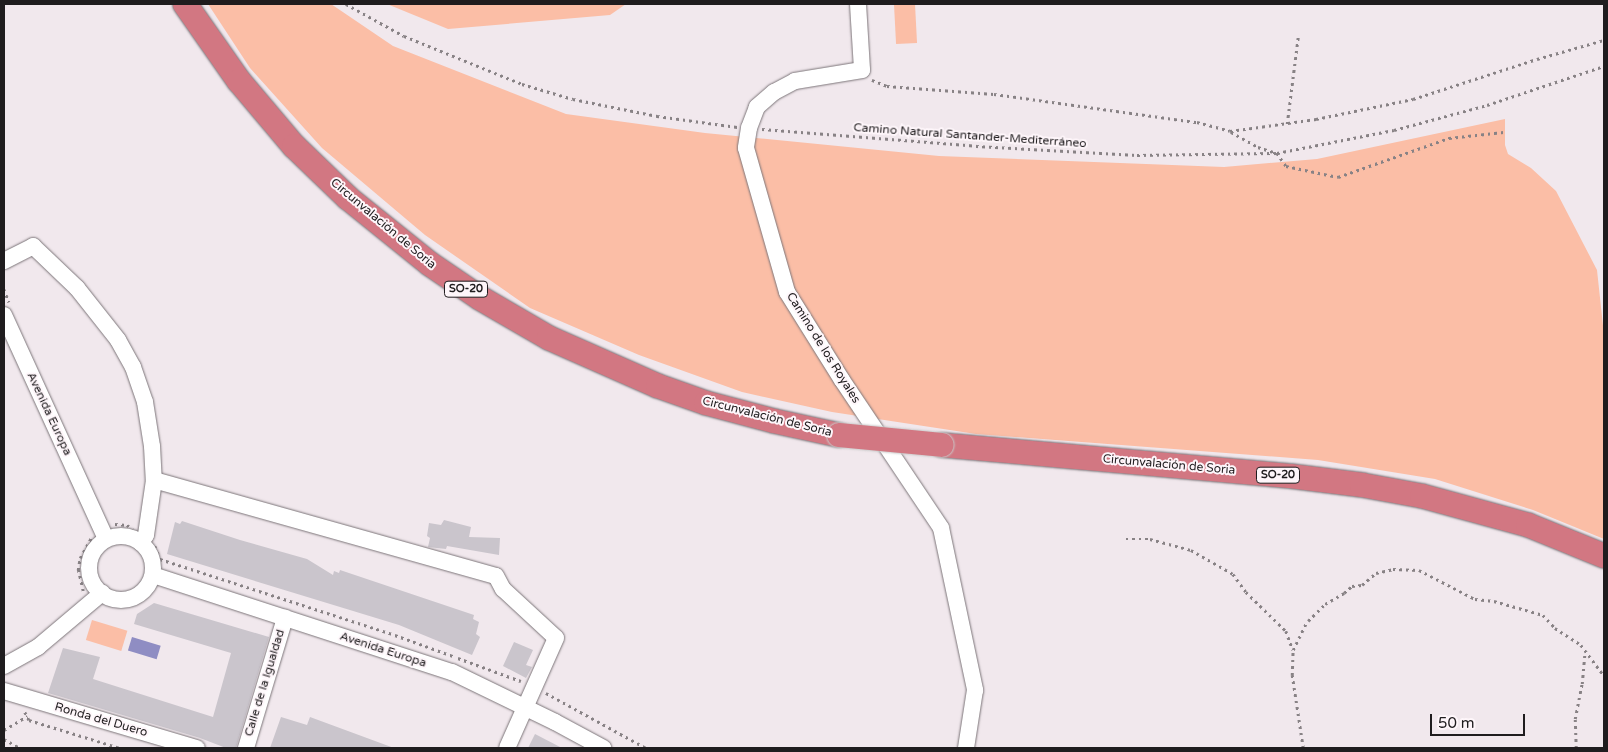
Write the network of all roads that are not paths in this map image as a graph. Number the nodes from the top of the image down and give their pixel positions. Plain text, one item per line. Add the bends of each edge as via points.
1 (185, 4) edge
2 (858, 4) edge
3 (4, 261) edge
4 (8, 311) edge
5 (154, 480) junction
6 (103, 533) junction
7 (143, 540) junction
8 (1604, 556) edge
9 (153, 575) junction
10 (102, 593) junction
11 (285, 618) junction
12 (4, 666) edge
13 (4, 691) edge
14 (526, 707) junction
15 (198, 748) edge
16 (246, 748) edge
17 (507, 748) edge
18 (603, 748) edge
19 (966, 748) edge

1 - 8 highway, Circunvalación de Soria / SO-20, bridge via 239,81 294,146 388,231 480,298 549,338 658,386 706,403 839,435 1362,485 1422,496 1528,525
2 - 19 street, Camino de los Royales via 862,70 795,81 774,92 757,107 748,128 746,148 787,292 941,528 975,690
3 - 5 street via 34,246 78,288 118,340 133,367 145,402
4 - 6 street, Avenida Europa
5 - 7 street
5 - 14 street via 496,576 503,589 556,638
6 - 7 street
6 - 10 street via 89,566 90,577
7 - 9 street via 152,557
9 - 10 street via 149,585 133,598 112,599
9 - 11 street, Avenida Europa
10 - 12 street via 38,647
11 - 14 street, Avenida Europa via 452,672
11 - 16 street, Calle de la Igualdad
13 - 15 street, Ronda del Duero
14 - 17 street
14 - 18 street, Avenida Europa

